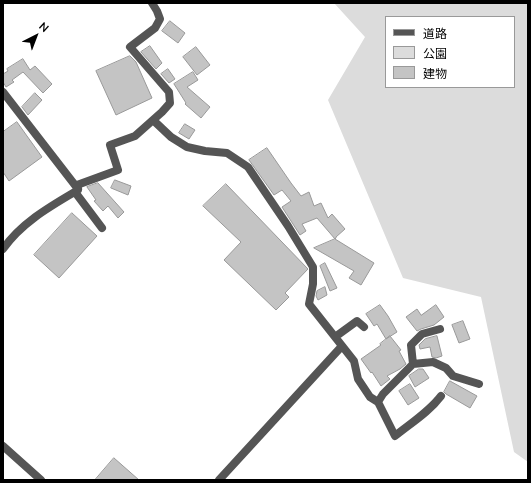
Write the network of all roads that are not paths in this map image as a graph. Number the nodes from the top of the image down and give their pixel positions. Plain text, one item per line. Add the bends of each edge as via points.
1 (152, 3) edge
2 (3, 92) edge
3 (153, 120) junction
4 (77, 191) junction
5 (102, 228) dead end
6 (3, 249) edge
7 (364, 327) dead end
8 (440, 329) dead end
9 (335, 337) junction
10 (342, 346) junction
11 (413, 364) junction
12 (479, 384) dead end
13 (441, 396) dead end
14 (378, 402) junction
15 (3, 446) edge
16 (41, 480) edge
17 (219, 480) edge

1 - 3 street via 160,19 155,28 130,48 169,92 170,103
2 - 4 street
3 - 4 street via 135,136 110,145 118,170 77,185
3 - 9 street via 170,137 187,147 205,152 227,153 248,167 313,267 309,304
4 - 5 street
4 - 6 street via 37,215
7 - 9 street via 357,321
8 - 11 street via 422,334 411,344
9 - 10 street
10 - 14 street via 354,361 358,379 370,397
10 - 17 street
11 - 12 street via 433,362 446,368 453,376
11 - 14 street
13 - 14 street via 395,436
15 - 16 street

